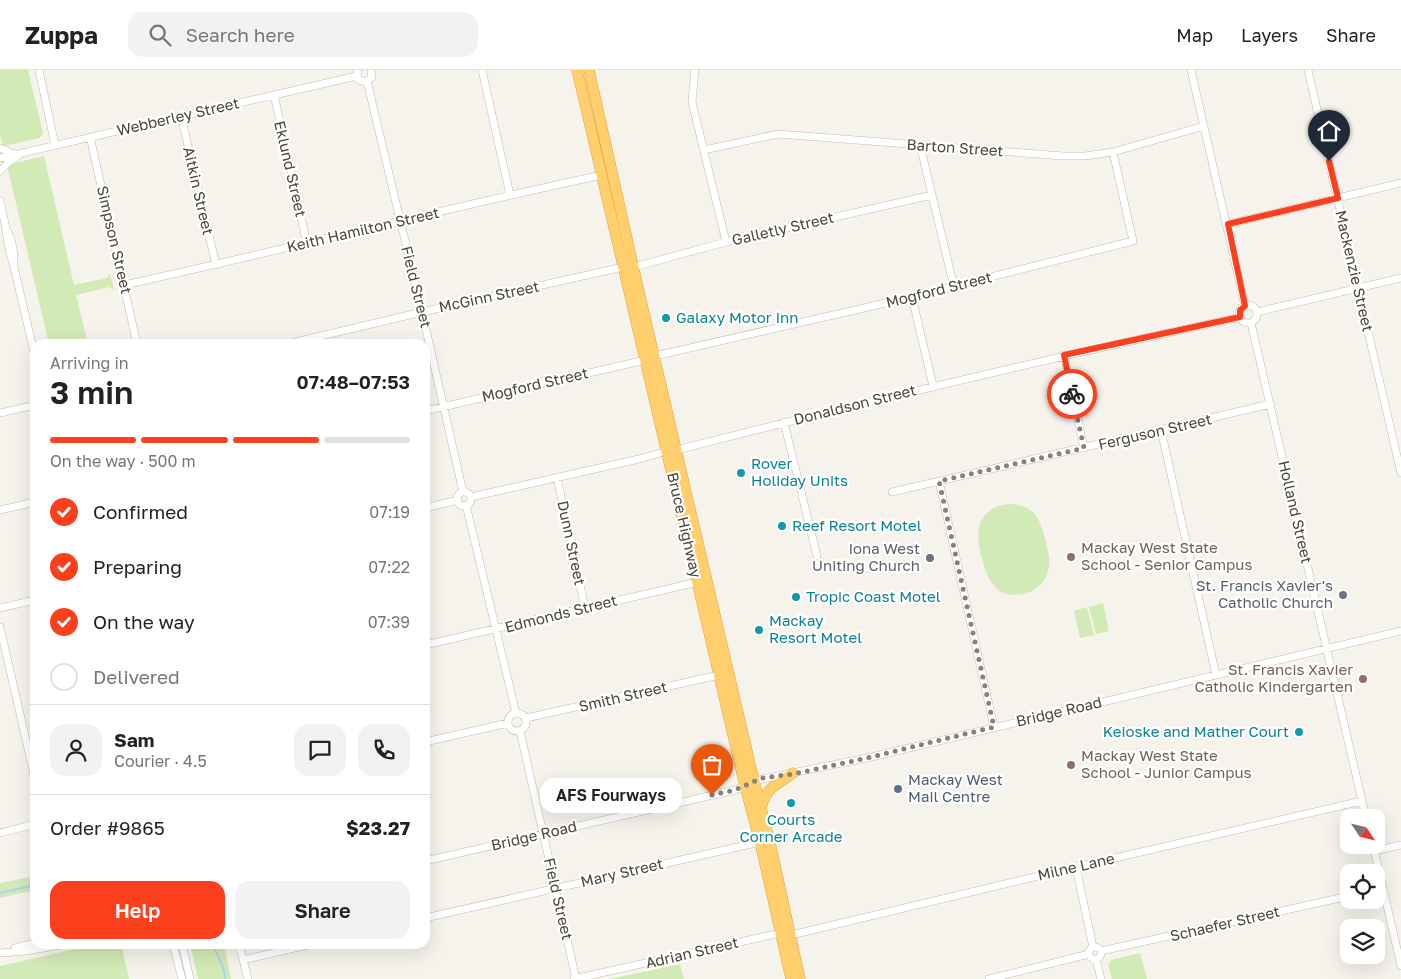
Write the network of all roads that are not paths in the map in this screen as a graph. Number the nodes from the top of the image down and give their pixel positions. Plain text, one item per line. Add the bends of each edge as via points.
1 (39, 70) edge
2 (482, 70) edge
3 (578, 70) edge
4 (589, 70) edge
5 (695, 70) edge
6 (1191, 70) edge
7 (1308, 70) edge
8 (374, 71) edge
9 (357, 73) edge
10 (367, 81) junction
11 (274, 95) junction
12 (181, 116) junction
13 (1204, 126) junction
14 (90, 137) junction
15 (56, 145) junction
16 (920, 146) junction
17 (0, 148) edge
18 (704, 150) junction
19 (27, 152) junction
20 (1113, 152) junction
21 (17, 154) junction
22 (0, 158) edge
23 (0, 171) edge
24 (602, 175) junction
25 (1401, 183) edge
26 (510, 195) junction
27 (932, 195) junction
28 (1338, 198) junction
29 (0, 201) edge
30 (400, 222) junction
31 (1228, 224) junction
32 (4, 225) edge
33 (726, 242) junction
34 (307, 244) junction
35 (216, 265) junction
36 (629, 267) junction
37 (1401, 278) edge
38 (124, 285) junction
39 (954, 287) junction
40 (1357, 288) junction
41 (912, 297) junction
42 (1245, 306) junction
43 (422, 312) junction
44 (1257, 312) junction
45 (1240, 317) junction
46 (1251, 322) junction
47 (31, 339) edge
48 (136, 339) edge
49 (308, 339) edge
50 (428, 339) edge
51 (430, 348) edge
52 (1064, 355) junction
53 (655, 356) junction
54 (645, 360) junction
55 (934, 386) junction
56 (1270, 404) junction
57 (30, 406) edge
58 (443, 406) junction
59 (430, 410) edge
60 (0, 413) edge
61 (784, 422) junction
62 (1161, 430) junction
63 (1084, 448) junction
64 (672, 451) junction
65 (1401, 473) edge
66 (557, 478) junction
67 (939, 481) junction
68 (464, 492) junction
69 (892, 492) dead end
70 (471, 497) junction
71 (458, 500) junction
72 (30, 503) edge
73 (466, 505) junction
74 (430, 507) edge
75 (0, 510) edge
76 (817, 556) dead end
77 (698, 582) junction
78 (30, 601) edge
79 (0, 608) edge
80 (585, 608) junction
81 (0, 627) edge
82 (496, 630) junction
83 (1401, 631) edge
84 (430, 644) edge
85 (1326, 648) junction
86 (719, 675) junction
87 (1216, 675) junction
88 (516, 712) junction
89 (526, 718) junction
90 (508, 723) junction
91 (994, 727) junction
92 (520, 731) junction
93 (430, 741) edge
94 (30, 757) edge
95 (793, 774) junction
96 (750, 784) junction
97 (1362, 800) junction
98 (761, 809) junction
99 (1364, 809) edge
100 (30, 825) edge
101 (0, 832) edge
102 (543, 833) junction
103 (760, 842) junction
104 (1401, 845) edge
105 (1385, 847) edge
106 (430, 860) edge
107 (1076, 867) junction
108 (556, 888) junction
109 (1340, 898) edge
110 (1385, 907) edge
111 (430, 917) edge
112 (780, 933) junction
113 (791, 935) junction
114 (30, 944) edge
115 (38, 949) edge
116 (175, 949) edge
117 (183, 949) edge
118 (240, 949) edge
119 (290, 949) edge
120 (0, 953) edge
121 (1093, 954) junction
122 (243, 960) junction
123 (1401, 966) edge
124 (182, 979) edge
125 (190, 979) edge
126 (248, 979) edge
127 (576, 979) edge
128 (791, 979) edge
129 (800, 979) edge
130 (989, 979) edge
131 (1101, 979) edge

1 - 15 street
2 - 26 street
3 - 24 highway, Bruce Highway
4 - 36 highway, Bruce Highway
5 - 18 street via 692,102
6 - 13 street
7 - 28 street, Mackenzie Street
8 - 10 street
9 - 10 street via 360,80
9 - 11 street, Webberley Street
10 - 30 street, Field Street
11 - 12 street, Webberley Street
11 - 34 street, Eklund Street
12 - 14 street, Webberley Street
12 - 35 street, Aitkin Street
13 - 20 street, Barton Street
13 - 31 street
14 - 15 street, Webberley Street
14 - 38 street, Simpson Street
15 - 19 street, Webberley Street
16 - 18 street, Barton Street via 778,134
16 - 20 street, Barton Street via 1063,156
16 - 27 street
17 - 21 street
18 - 33 street
19 - 21 street, Webberley Street
19 - 23 street
20 - 39 street, Mogford Street via 1133,241
21 - 22 street, Webberley Street
24 - 26 street, Keith Hamilton Street
24 - 36 highway, Bruce Highway
25 - 28 street
26 - 30 street, Keith Hamilton Street
27 - 33 street, Galletly Street
27 - 39 street
28 - 31 street
28 - 40 street, Mackenzie Street
29 - 32 street
30 - 34 street, Keith Hamilton Street
30 - 43 street, Field Street
31 - 42 street
32 - 47 street via 14,251 13,263
33 - 36 street, Galletly Street
34 - 35 street, Keith Hamilton Street
35 - 38 street, Keith Hamilton Street
36 - 43 street, McGinn Street
36 - 53 highway, Bruce Highway
36 - 54 highway, Bruce Highway
37 - 40 street
38 - 48 street, Simpson Street
39 - 41 street, Mogford Street
40 - 44 street
40 - 65 street, Mackenzie Street
41 - 53 street, Mogford Street
41 - 55 street
42 - 44 street via 1253,307
42 - 45 street via 1240,310
43 - 49 street, McGinn Street
43 - 50 street, Field Street
44 - 46 street via 1256,319
45 - 46 street via 1243,322
45 - 52 street, Donaldson Street
46 - 56 street, Holland Street
51 - 58 street, Field Street
52 - 55 street, Donaldson Street
52 - 63 street
53 - 64 highway, Bruce Highway
54 - 58 street, Mogford Street
54 - 64 highway, Bruce Highway
55 - 61 street, Donaldson Street
56 - 62 street, Ferguson Street
56 - 85 street, Holland Street
57 - 60 street
58 - 59 street, Mogford Street
58 - 68 street, Field Street
61 - 64 street, Donaldson Street
61 - 76 street
62 - 63 street, Ferguson Street
62 - 87 street
63 - 67 street, Ferguson Street
64 - 66 street, Donaldson Street
64 - 77 highway, Bruce Highway
64 - 96 highway, Bruce Highway
66 - 70 street, Donaldson Street
66 - 80 street, Dunn Street
67 - 69 street, Ferguson Street
67 - 91 street
68 - 70 street
68 - 71 street
70 - 73 street
71 - 73 street
71 - 74 street
72 - 75 street
73 - 82 street
77 - 80 street, Edmonds Street
77 - 86 highway, Bruce Highway
78 - 79 street
80 - 82 street, Edmonds Street
81 - 94 street
82 - 84 street, Edmonds Street
82 - 88 street
83 - 85 street, Bridge Road
85 - 87 street, Bridge Road
85 - 97 street, Holland Street
86 - 89 street, Smith Street
86 - 96 highway, Bruce Highway
87 - 91 street, Bridge Road
88 - 89 street
88 - 90 street
89 - 92 street via 525,727
90 - 92 street via 512,729
90 - 93 street
91 - 95 street, Bridge Road
92 - 102 street, Field Street
95 - 96 street, Bridge Road
95 - 98 highway via 771,788
96 - 98 highway, Bruce Highway
96 - 102 street, Bridge Road
96 - 103 highway, Bruce Highway
97 - 99 street, Holland Street
97 - 107 street, Milne Lane
98 - 113 highway, Bruce Highway
100 - 101 street
102 - 106 street, Bridge Road
102 - 108 street, Field Street
103 - 108 street, Mary Street
103 - 112 highway, Bruce Highway
104 - 105 street
107 - 113 street, Milne Lane
107 - 121 street
108 - 111 street, Mary Street
108 - 127 street, Field Street
109 - 121 street, Schaefer Street via 1101,952 1099,948
110 - 123 street
112 - 127 street, Adrian Street
112 - 128 highway, Bruce Highway
113 - 129 highway, Bruce Highway
114 - 120 street
115 - 120 street
116 - 124 street
117 - 125 street
118 - 122 street
119 - 122 street
121 - 130 street
121 - 131 street
122 - 126 street

